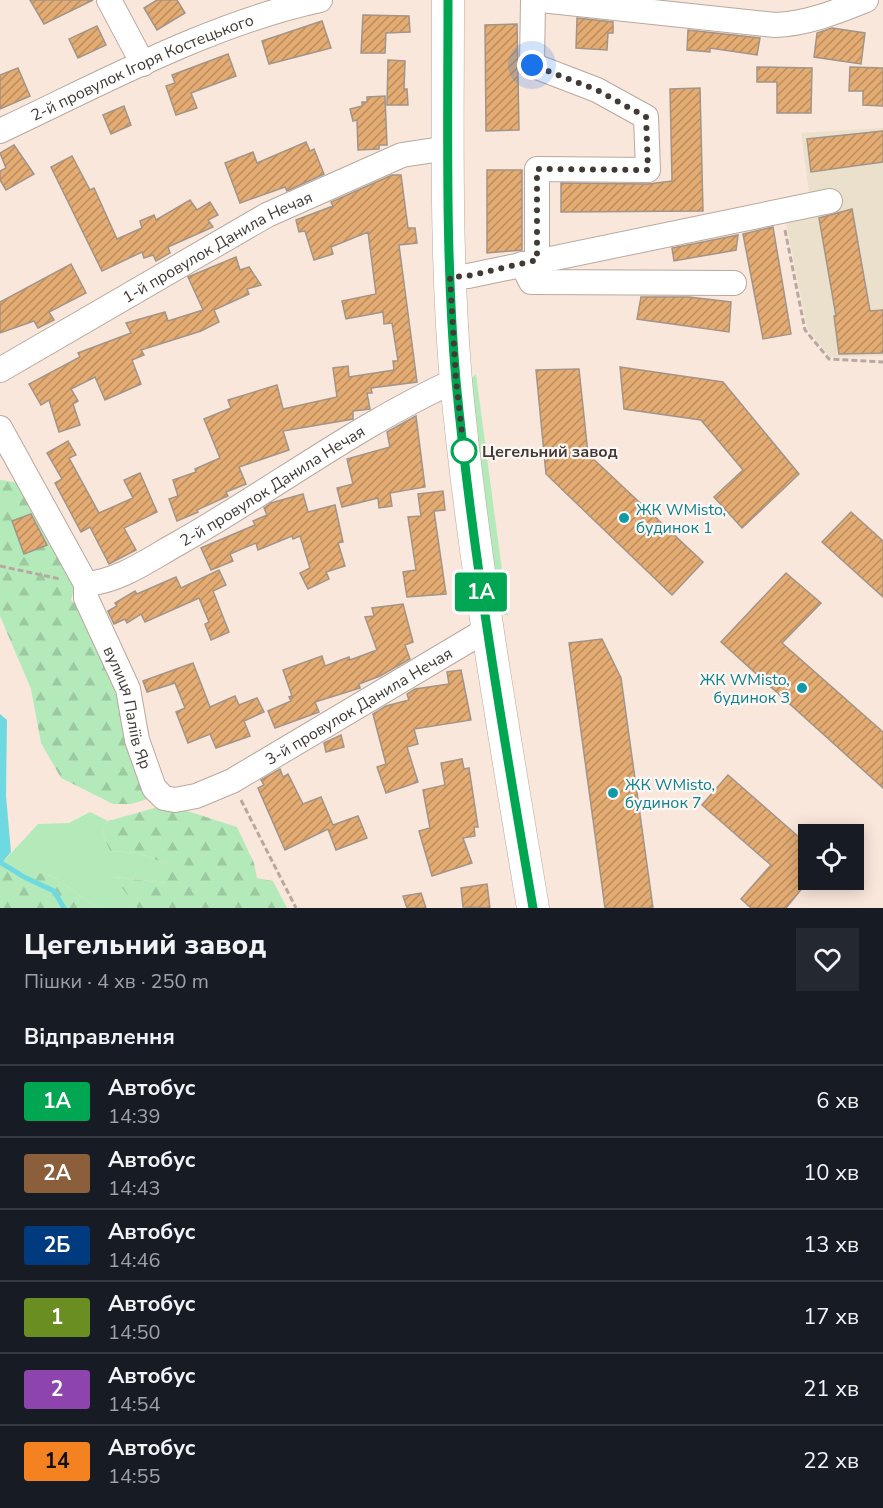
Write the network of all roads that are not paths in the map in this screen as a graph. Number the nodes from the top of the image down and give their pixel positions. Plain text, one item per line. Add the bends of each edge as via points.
1 (109, 0) edge
2 (320, 0) edge
3 (448, 0) edge
4 (533, 0) edge
5 (541, 0) edge
6 (866, 0) edge
7 (593, 2) edge
8 (143, 64) junction
9 (0, 131) edge
10 (448, 148) junction
11 (830, 201) dead end
12 (529, 262) junction
13 (450, 277) junction
14 (734, 283) dead end
15 (0, 370) edge
16 (456, 380) junction
17 (0, 428) edge
18 (86, 584) junction
19 (486, 630) junction
20 (232, 781) joint
21 (533, 908) edge

1 - 8 street
2 - 8 street, 2-й провулок Ігоря Костецького via 276,10
3 - 10 main road
4 - 12 street via 532,65 597,90 646,117 648,170 537,169
5 - 7 street
6 - 7 street via 792,25
8 - 9 street, 2-й провулок Ігоря Костецького
10 - 13 main road
10 - 15 street, 1-й провулок Данила Нечая via 402,155 267,215
11 - 12 street
12 - 13 street
12 - 14 street via 531,282
13 - 16 main road
16 - 18 street, 2-й провулок Данила Нечая via 328,449 217,521 108,582
16 - 19 main road
17 - 18 street, вулиця Паліїв Яр
18 - 20 street, вулиця Паліїв Яр via 86,598 128,690 136,740 154,788 164,798 175,800
19 - 20 street, 3-й провулок Данила Нечая
19 - 21 main road

